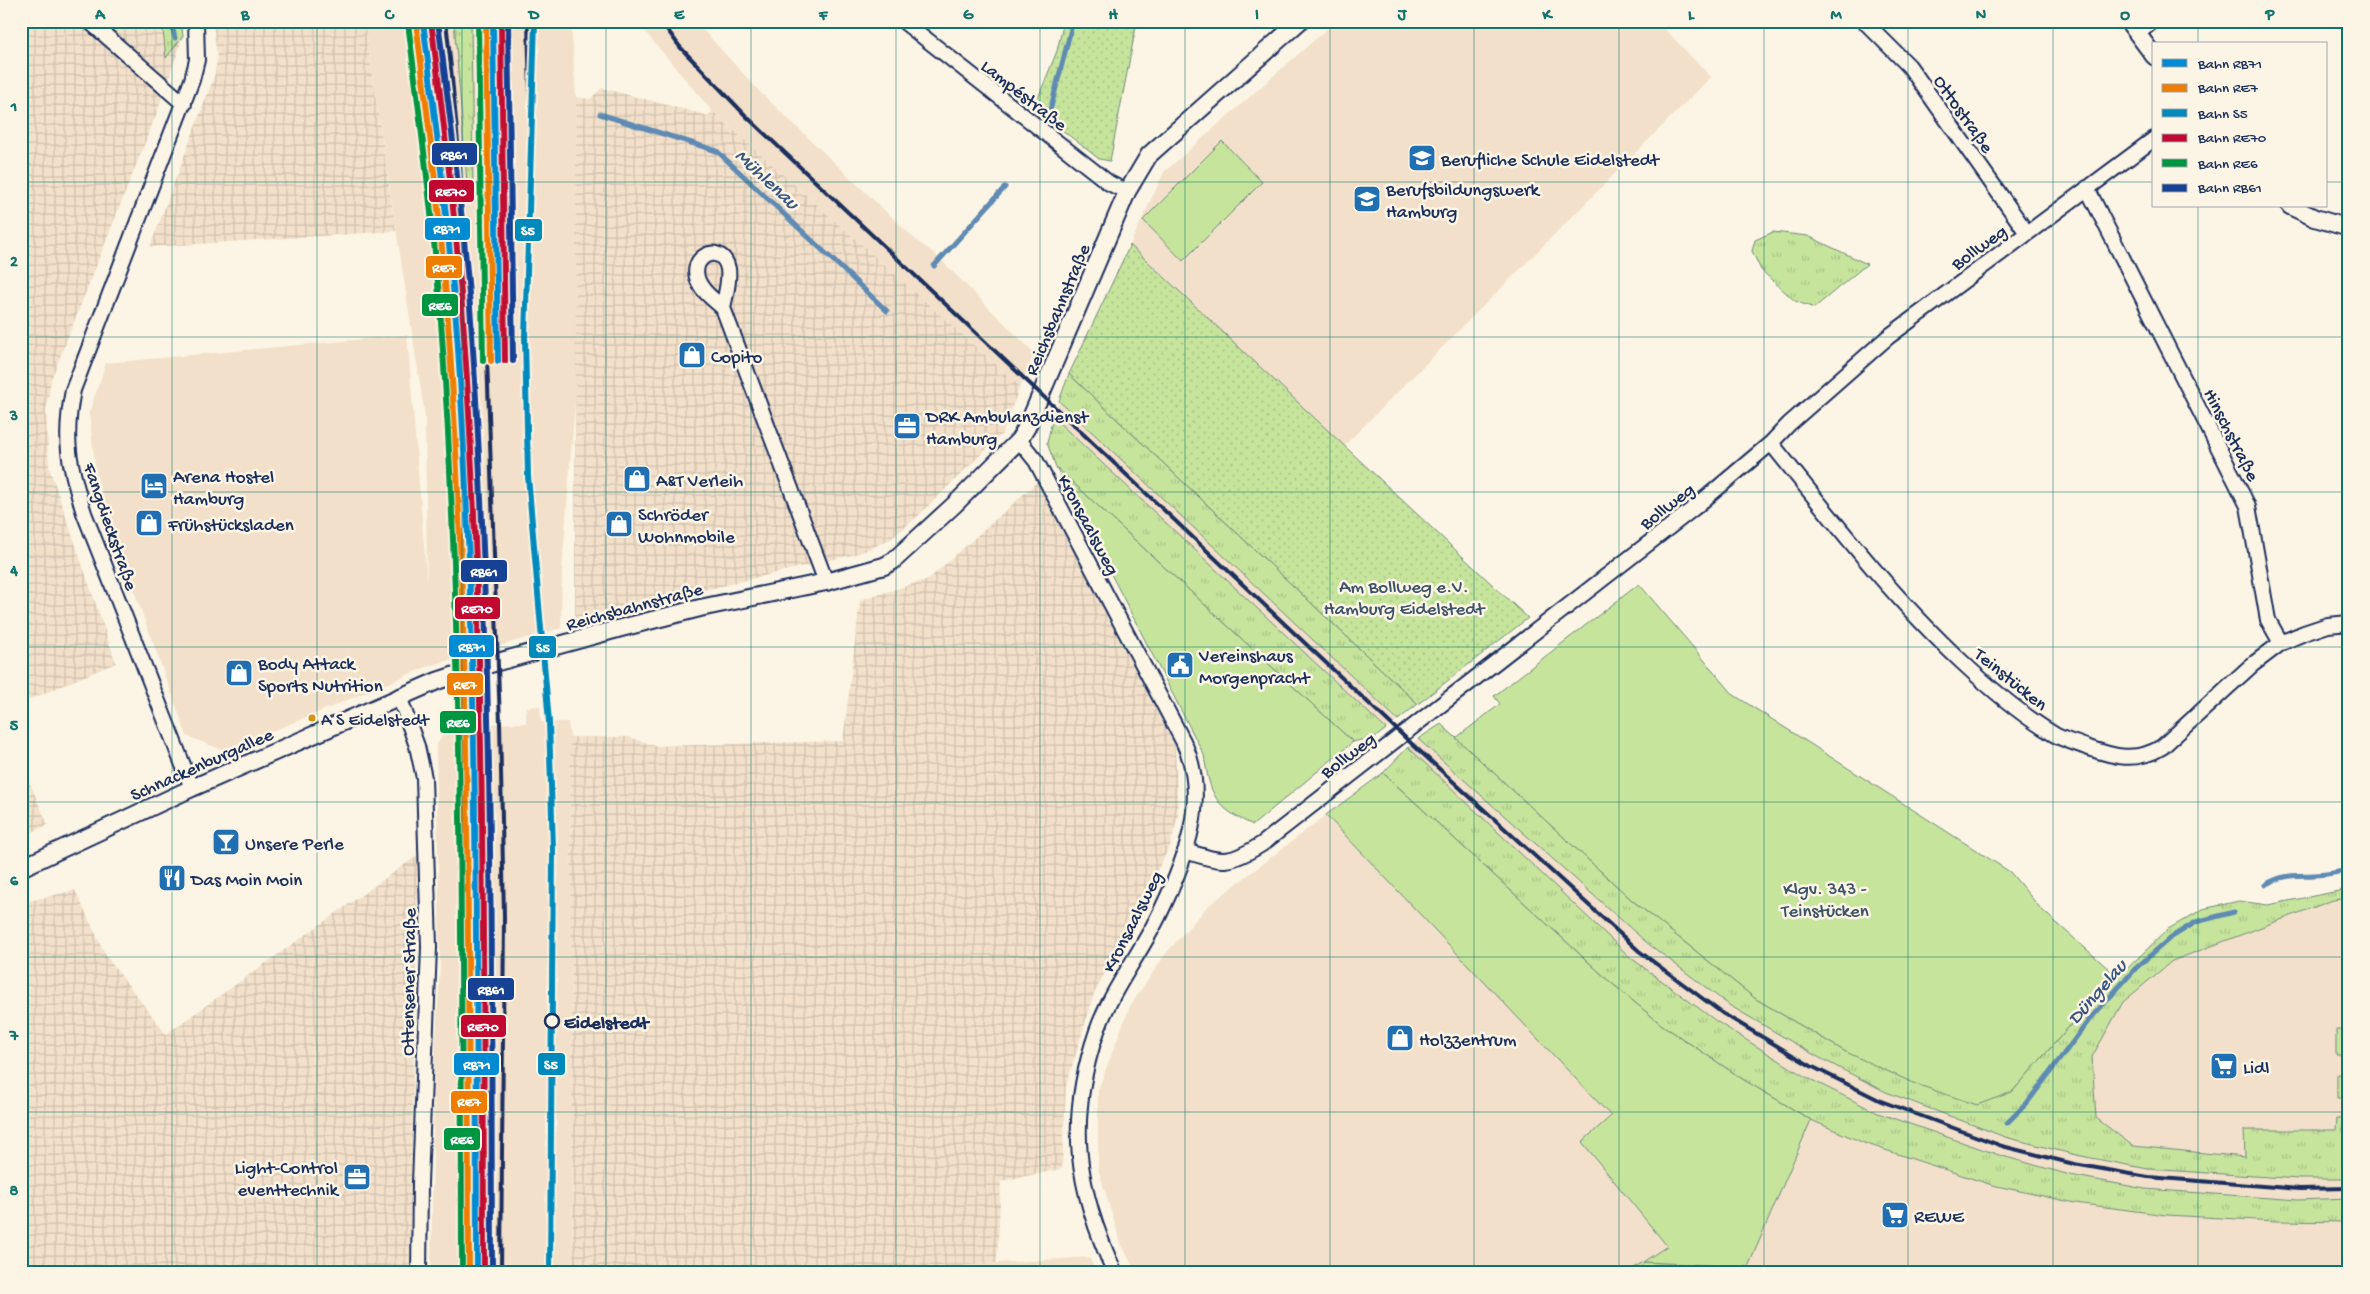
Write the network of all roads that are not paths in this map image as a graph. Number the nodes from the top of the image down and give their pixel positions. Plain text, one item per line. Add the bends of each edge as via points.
1 (89, 21) edge
2 (196, 21) edge
3 (903, 21) edge
4 (1300, 21) edge
5 (1864, 21) edge
6 (2153, 21) edge
7 (2132, 27) edge
8 (2152, 53) edge
9 (184, 104) junction
10 (2152, 140) edge
11 (2088, 188) junction
12 (1127, 192) junction
13 (2294, 208) edge
14 (2349, 228) edge
15 (2027, 233) junction
16 (723, 308) dead end
17 (1019, 440) junction
18 (1771, 443) junction
19 (826, 582) junction
20 (2349, 623) edge
21 (2281, 643) junction
22 (399, 696) junction
23 (192, 788) junction
24 (1185, 851) junction
25 (21, 868) edge
26 (419, 1273) edge
27 (1116, 1273) edge

1 - 9 street
2 - 9 street, Fangdieckstraße via 197,60
3 - 12 street, Lampéstraße via 1109,183
4 - 12 street, Reichsbahnstraße via 1148,155
5 - 15 street, Ottostraße via 1909,66
6 - 7 street
7 - 8 street
9 - 23 street, Fangdieckstraße via 73,390 67,422 72,476 84,513
10 - 11 street, Bollweg
11 - 15 street, Bollweg
11 - 21 street, Hinschstraße via 2248,506 2268,620
12 - 17 street, Reichsbahnstraße via 1038,403
13 - 14 street
15 - 18 street, Bollweg via 1888,337
16 - 19 street
17 - 19 street, Reichsbahnstraße via 893,561
17 - 24 street, Kronsaalsweg via 1036,461 1188,751 1195,802
18 - 21 street, Teinstücken via 1881,579 1927,629 1991,689 2056,735 2125,758 2147,756 2162,747 2252,665
18 - 24 street, Bollweg via 1694,508 1262,844 1243,856 1220,862
19 - 22 street, Reichsbahnstraße via 621,628 476,668
20 - 21 street via 2304,633
22 - 23 street, Schnackenburgallee
22 - 26 street, Ottensener Straße via 417,746 424,778 429,947
23 - 25 street, Schnackenburgallee
24 - 27 street, Kronsaalsweg via 1161,912 1097,1031 1082,1088 1078,1128 1080,1169 1095,1223

